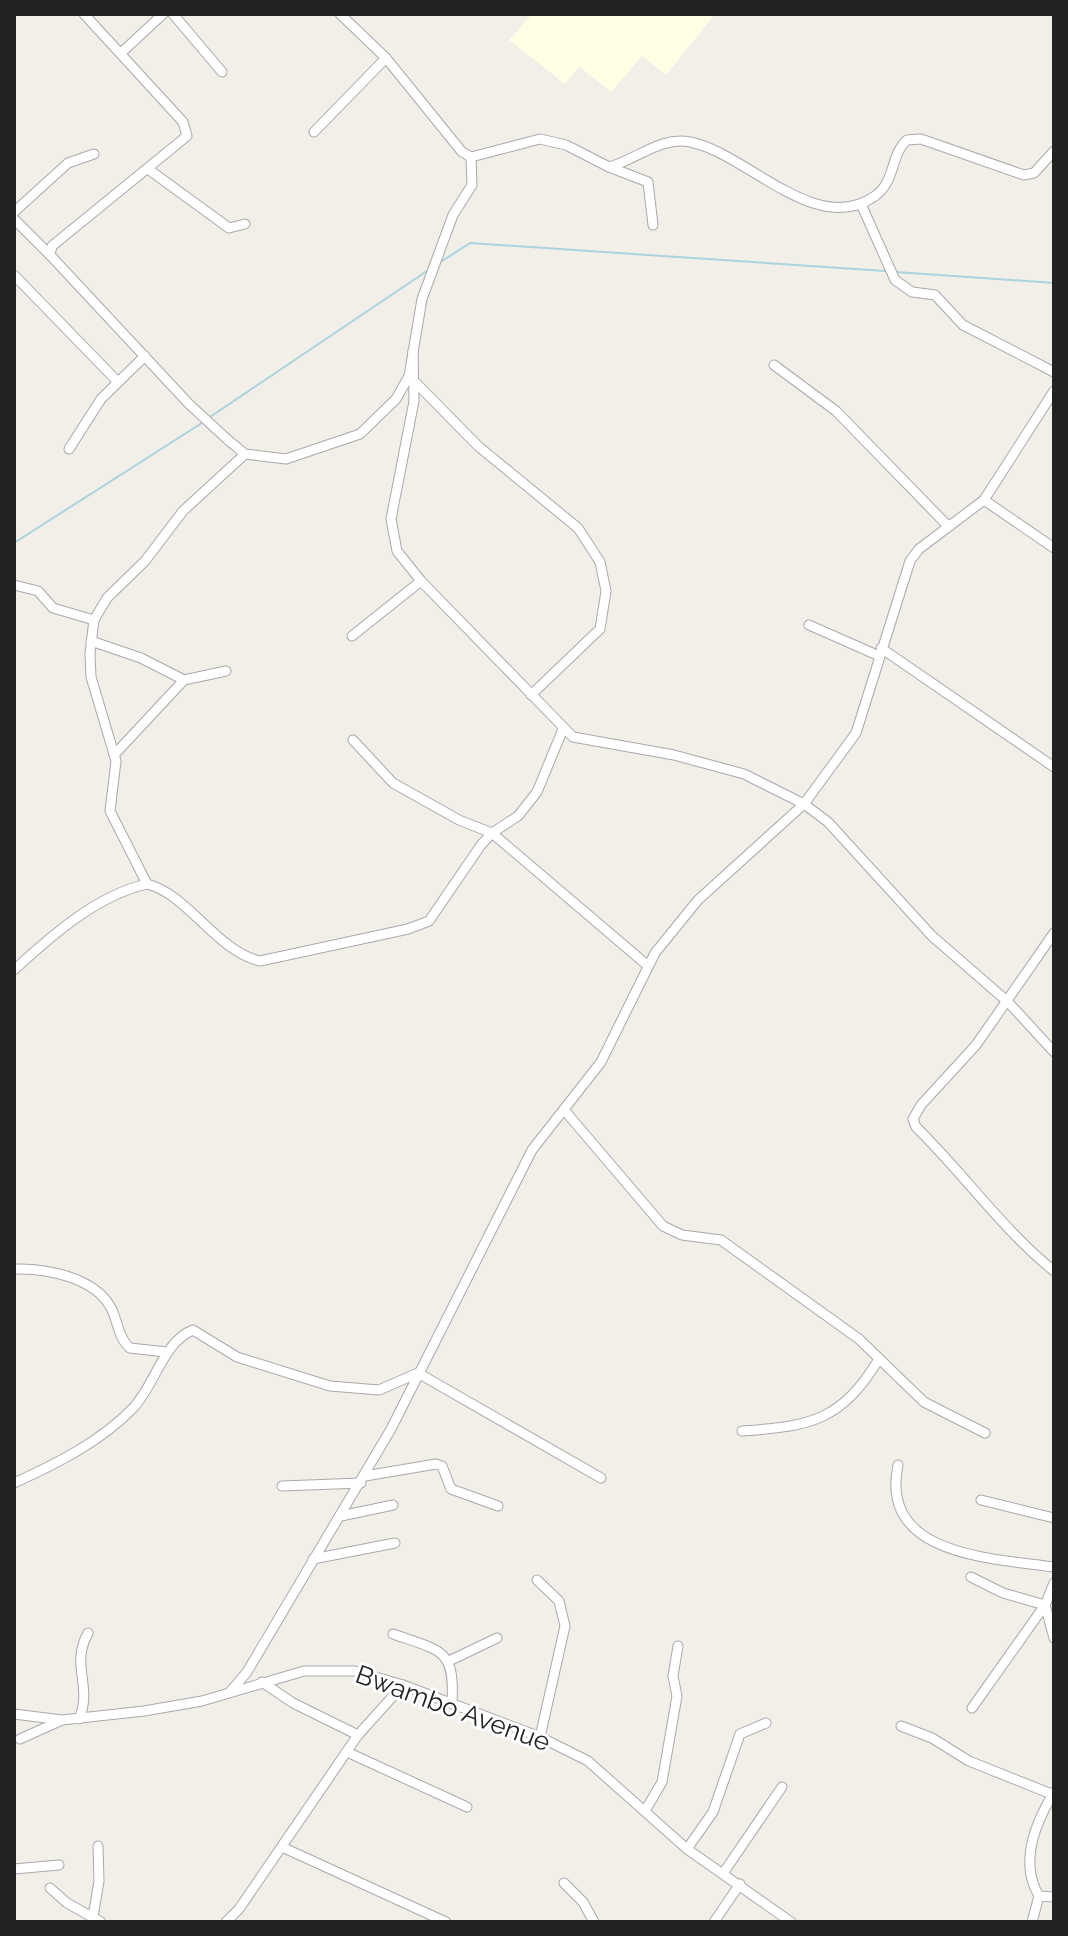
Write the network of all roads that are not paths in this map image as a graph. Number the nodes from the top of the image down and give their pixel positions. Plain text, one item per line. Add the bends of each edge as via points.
1 (84, 14) edge
2 (163, 14) edge
3 (173, 14) edge
4 (340, 14) edge
5 (121, 53) junction
6 (386, 58) junction
7 (222, 72) dead end
8 (314, 132) dead end
9 (1054, 151) edge
10 (94, 154) dead end
11 (471, 157) junction
12 (609, 167) junction
13 (148, 169) junction
14 (861, 204) junction
15 (14, 212) edge
16 (14, 219) edge
17 (245, 224) dead end
18 (653, 225) dead end
19 (50, 255) junction
20 (14, 275) edge
21 (413, 350) junction
22 (145, 356) junction
23 (774, 365) dead end
24 (1054, 372) edge
25 (117, 381) junction
26 (416, 383) junction
27 (1054, 391) edge
28 (69, 449) dead end
29 (245, 454) junction
30 (984, 500) junction
31 (948, 526) junction
32 (1054, 548) edge
33 (421, 581) junction
34 (14, 585) edge
35 (94, 620) junction
36 (809, 625) dead end
37 (352, 636) dead end
38 (91, 641) junction
39 (879, 652) junction
40 (226, 671) dead end
41 (184, 680) junction
42 (531, 695) junction
43 (563, 729) junction
44 (353, 740) dead end
45 (114, 755) junction
46 (1054, 767) edge
47 (804, 804) junction
48 (492, 833) junction
49 (147, 884) junction
50 (1054, 933) edge
51 (647, 965) junction
52 (14, 970) edge
53 (1008, 1002) junction
54 (1054, 1052) edge
55 (565, 1111) junction
56 (14, 1269) edge
57 (1054, 1271) edge
58 (166, 1352) junction
59 (879, 1359) junction
60 (418, 1373) junction
61 (742, 1431) dead end
62 (985, 1433) dead end
63 (898, 1465) dead end
64 (601, 1478) dead end
65 (363, 1479) junction
66 (14, 1483) edge
67 (282, 1486) dead end
68 (981, 1500) dead end
69 (393, 1505) dead end
70 (498, 1506) dead end
71 (341, 1516) junction
72 (1054, 1518) edge
73 (395, 1543) dead end
74 (313, 1559) junction
75 (1054, 1567) edge
76 (971, 1577) dead end
77 (537, 1580) dead end
78 (1054, 1583) edge
79 (1045, 1605) junction
80 (88, 1633) dead end
81 (393, 1634) dead end
82 (497, 1638) dead end
83 (1054, 1638) edge
84 (678, 1646) dead end
85 (449, 1661) junction
86 (262, 1682) junction
87 (403, 1685) junction
88 (230, 1692) junction
89 (452, 1703) junction
90 (972, 1708) dead end
91 (14, 1714) edge
92 (79, 1719) junction
93 (62, 1720) junction
94 (766, 1723) dead end
95 (901, 1726) dead end
96 (358, 1735) junction
97 (540, 1737) junction
98 (20, 1739) dead end
99 (347, 1752) junction
100 (782, 1787) dead end
101 (1054, 1794) edge
102 (467, 1807) dead end
103 (645, 1811) junction
104 (98, 1846) dead end
105 (282, 1847) junction
106 (687, 1849) junction
107 (59, 1865) dead end
108 (14, 1869) edge
109 (724, 1872) junction
110 (564, 1883) dead end
111 (740, 1884) junction
112 (50, 1888) dead end
113 (1039, 1896) junction
114 (1054, 1897) edge
115 (97, 1920) edge
116 (226, 1922) edge
117 (446, 1922) edge
118 (594, 1922) edge
119 (714, 1922) edge
120 (791, 1922) edge
121 (1032, 1922) edge

1 - 5 street
2 - 5 street
3 - 7 street
4 - 6 street
5 - 13 street via 187,131 184,141
6 - 8 street
6 - 11 street
9 - 14 street via 1034,173 1024,175 921,139 907,140 898,150 887,185
10 - 15 street via 74,158
11 - 12 street via 540,139 566,145
11 - 21 street via 472,185 445,233 422,299
12 - 14 street via 666,143 691,142 815,203 839,208
12 - 18 street via 648,182
13 - 17 street via 229,228
13 - 19 street via 52,246
14 - 24 street via 895,280 912,292 935,295 963,325
16 - 19 street
19 - 22 street
20 - 25 street
21 - 26 street
21 - 29 street via 409,376 396,399 360,434 286,459
22 - 25 street
22 - 29 street via 205,421
23 - 31 street via 836,411
25 - 28 street
26 - 33 street via 392,528 397,551
26 - 42 street via 478,446 585,534 600,562 606,591 600,629
27 - 30 street
29 - 35 street via 183,511
30 - 31 street
30 - 32 street
31 - 39 street via 910,561
33 - 37 street
33 - 42 street
34 - 35 street via 38,591 53,608
35 - 38 street
36 - 39 street
38 - 41 street
38 - 45 street via 91,677
39 - 46 street
39 - 47 street via 856,733
40 - 41 street
41 - 45 street
42 - 43 street
43 - 47 street via 580,740 674,755 744,774
43 - 48 street via 537,792 518,816
44 - 48 street via 393,783
45 - 49 street via 110,811
47 - 51 street via 698,900
47 - 53 street via 828,822 932,936
48 - 49 street via 429,921 268,960 238,952
48 - 51 street
49 - 52 street via 91,909
50 - 53 street
51 - 55 street via 601,1062
53 - 54 street
53 - 57 street via 913,1119 1009,1232
55 - 59 street via 663,1226 682,1235 721,1240
55 - 60 street via 532,1150
56 - 58 street via 79,1282 107,1301 130,1348
58 - 60 street via 193,1330 225,1353 330,1386 379,1390
58 - 66 street via 161,1369 126,1415 77,1451
59 - 61 street via 856,1394 827,1415
59 - 62 street via 924,1402
60 - 64 street
60 - 65 street
63 - 75 street via 896,1504 919,1532 967,1553
65 - 67 street
65 - 70 street via 436,1464 442,1466 451,1489
65 - 71 street
68 - 72 street
69 - 71 street
71 - 74 street
73 - 74 street
74 - 88 street
76 - 79 street
77 - 97 street via 559,1601 565,1626
78 - 79 street
79 - 83 street
79 - 90 street
80 - 92 street via 78,1657 86,1695
81 - 85 street via 426,1645
82 - 85 street
84 - 103 street via 673,1676 677,1696 662,1782
85 - 89 street
86 - 87 street, Bwambo Avenue via 330,1668
86 - 88 street, Bwambo Avenue
86 - 96 street
87 - 89 street, Bwambo Avenue
87 - 96 street
88 - 92 street, Bwambo Avenue via 181,1706
89 - 97 street, Bwambo Avenue
91 - 93 street, Bwambo Avenue
92 - 93 street, Bwambo Avenue
93 - 98 street
94 - 106 street via 740,1734 713,1812
95 - 101 street via 969,1761
96 - 99 street
97 - 103 street, Bwambo Avenue via 588,1761
99 - 102 street
99 - 105 street
100 - 109 street
101 - 113 street via 1034,1836 1029,1866
103 - 106 street, Bwambo Avenue
104 - 115 street
105 - 116 street
105 - 117 street
106 - 109 street, Bwambo Avenue
107 - 108 street
109 - 111 street, Bwambo Avenue
110 - 118 street
111 - 119 street
111 - 120 street, Bwambo Avenue
112 - 115 street
113 - 114 street
113 - 121 street

